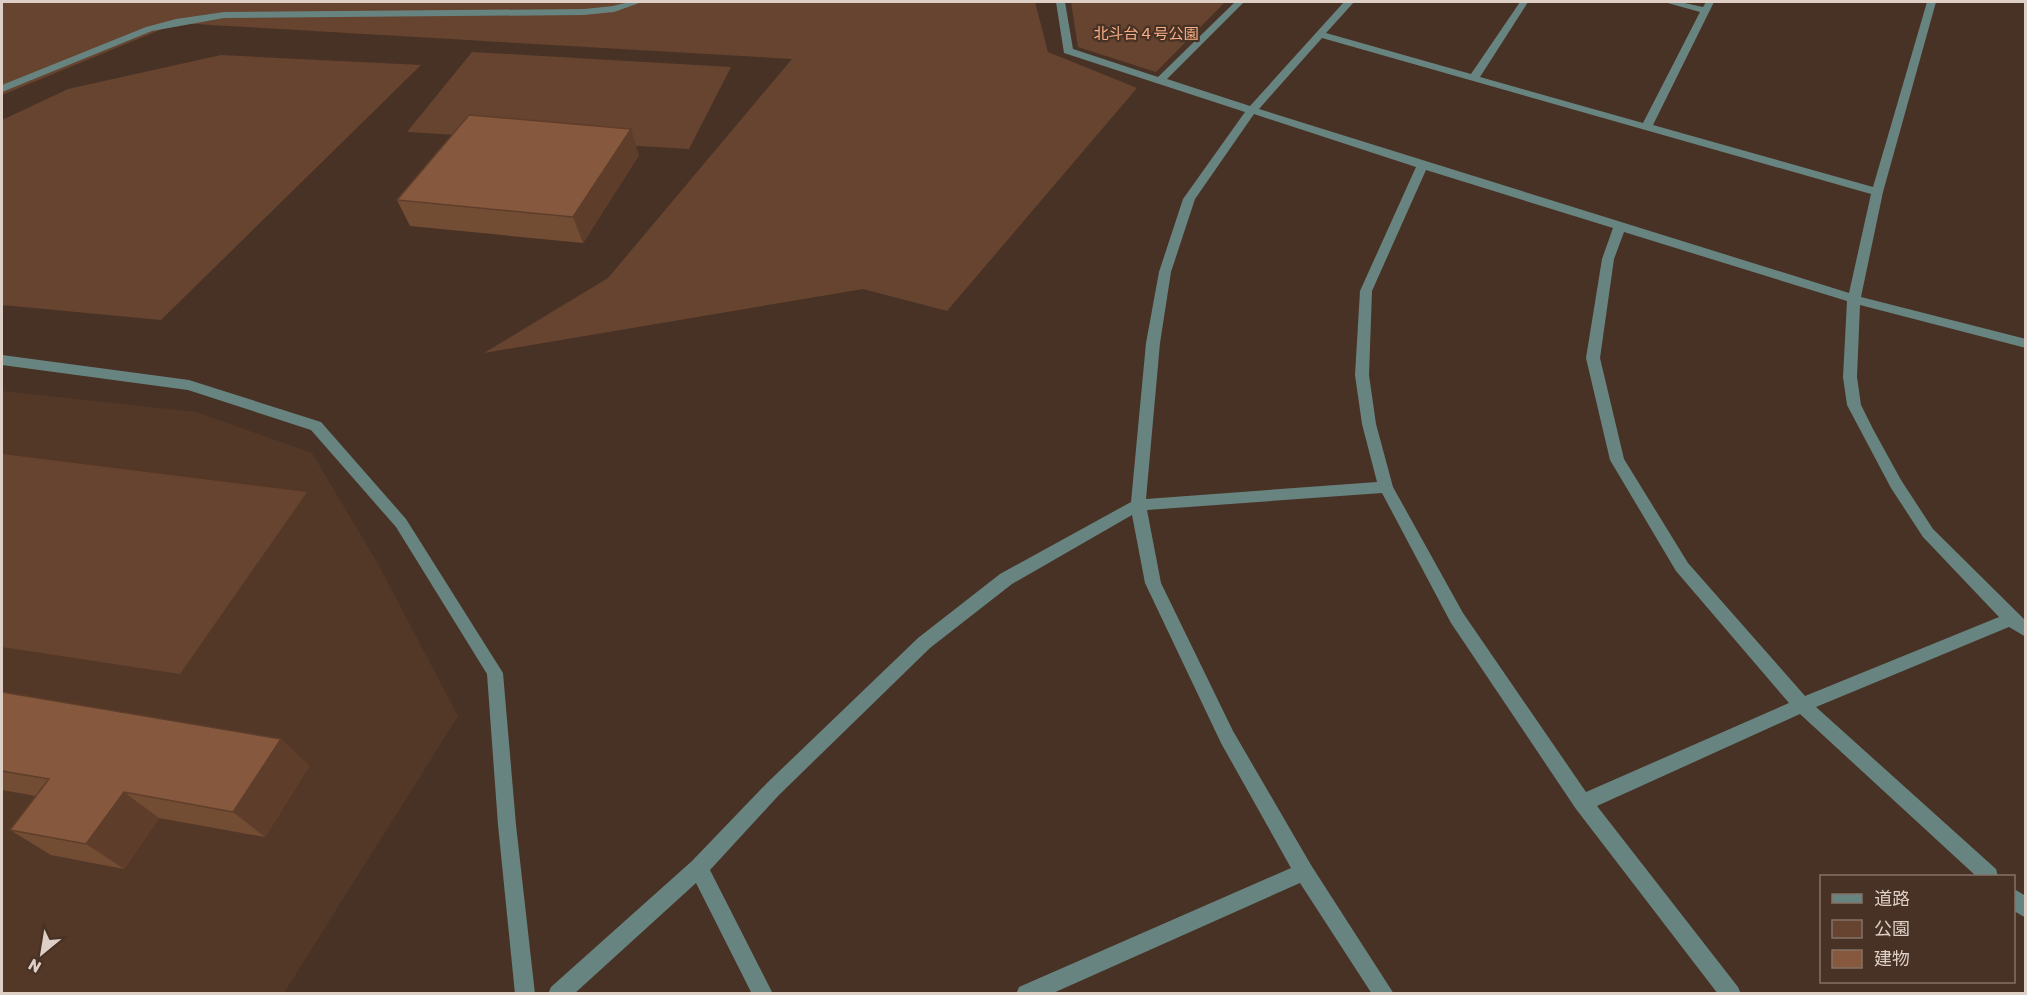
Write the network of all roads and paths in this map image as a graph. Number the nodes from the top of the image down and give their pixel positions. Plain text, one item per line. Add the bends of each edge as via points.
1 (637, 2) edge
2 (1060, 2) edge
3 (1240, 2) edge
4 (1349, 2) edge
5 (1524, 2) edge
6 (1669, 2) edge
7 (1932, 2) edge
8 (1708, 6) edge
9 (1318, 34) junction
10 (1474, 78) junction
11 (1160, 80) junction
12 (2, 90) edge
13 (1252, 110) junction
14 (1647, 126) junction
15 (1422, 165) junction
16 (1878, 192) junction
17 (1620, 227) junction
18 (1854, 299) junction
19 (2025, 344) edge
20 (2, 360) edge
21 (1386, 487) junction
22 (1138, 505) junction
23 (2011, 619) junction
24 (2025, 630) edge
25 (1802, 705) junction
26 (1583, 803) junction
27 (699, 868) junction
28 (1304, 872) junction
29 (1988, 875) edge
30 (525, 993) edge
31 (558, 993) edge
32 (763, 993) edge
33 (1026, 993) edge
34 (1384, 993) edge
35 (1731, 993) edge

1 - 12 street via 584,12 214,16 149,29
2 - 11 street via 1068,51
3 - 11 street
4 - 9 street
5 - 10 street
6 - 8 street
7 - 16 street
8 - 14 street
9 - 10 street
9 - 13 street
10 - 14 street
11 - 13 street
13 - 15 street
13 - 22 street via 1189,199 1165,272 1153,343
14 - 16 street
15 - 17 street
15 - 21 street via 1366,291 1362,375 1369,424
16 - 18 street
17 - 18 street
17 - 25 street via 1608,259 1593,358 1617,460 1682,567
18 - 19 street
18 - 23 street via 1850,377 1854,405 1896,484 1928,533
20 - 30 street via 189,386 316,426 401,523 495,674
21 - 22 street
21 - 26 street via 1457,618
22 - 27 street via 1006,579 924,644 772,789
22 - 28 street via 1153,583 1227,737
23 - 24 street
23 - 25 street
25 - 26 street
25 - 29 street
26 - 35 street
27 - 31 street
27 - 32 street
28 - 33 street
28 - 34 street

